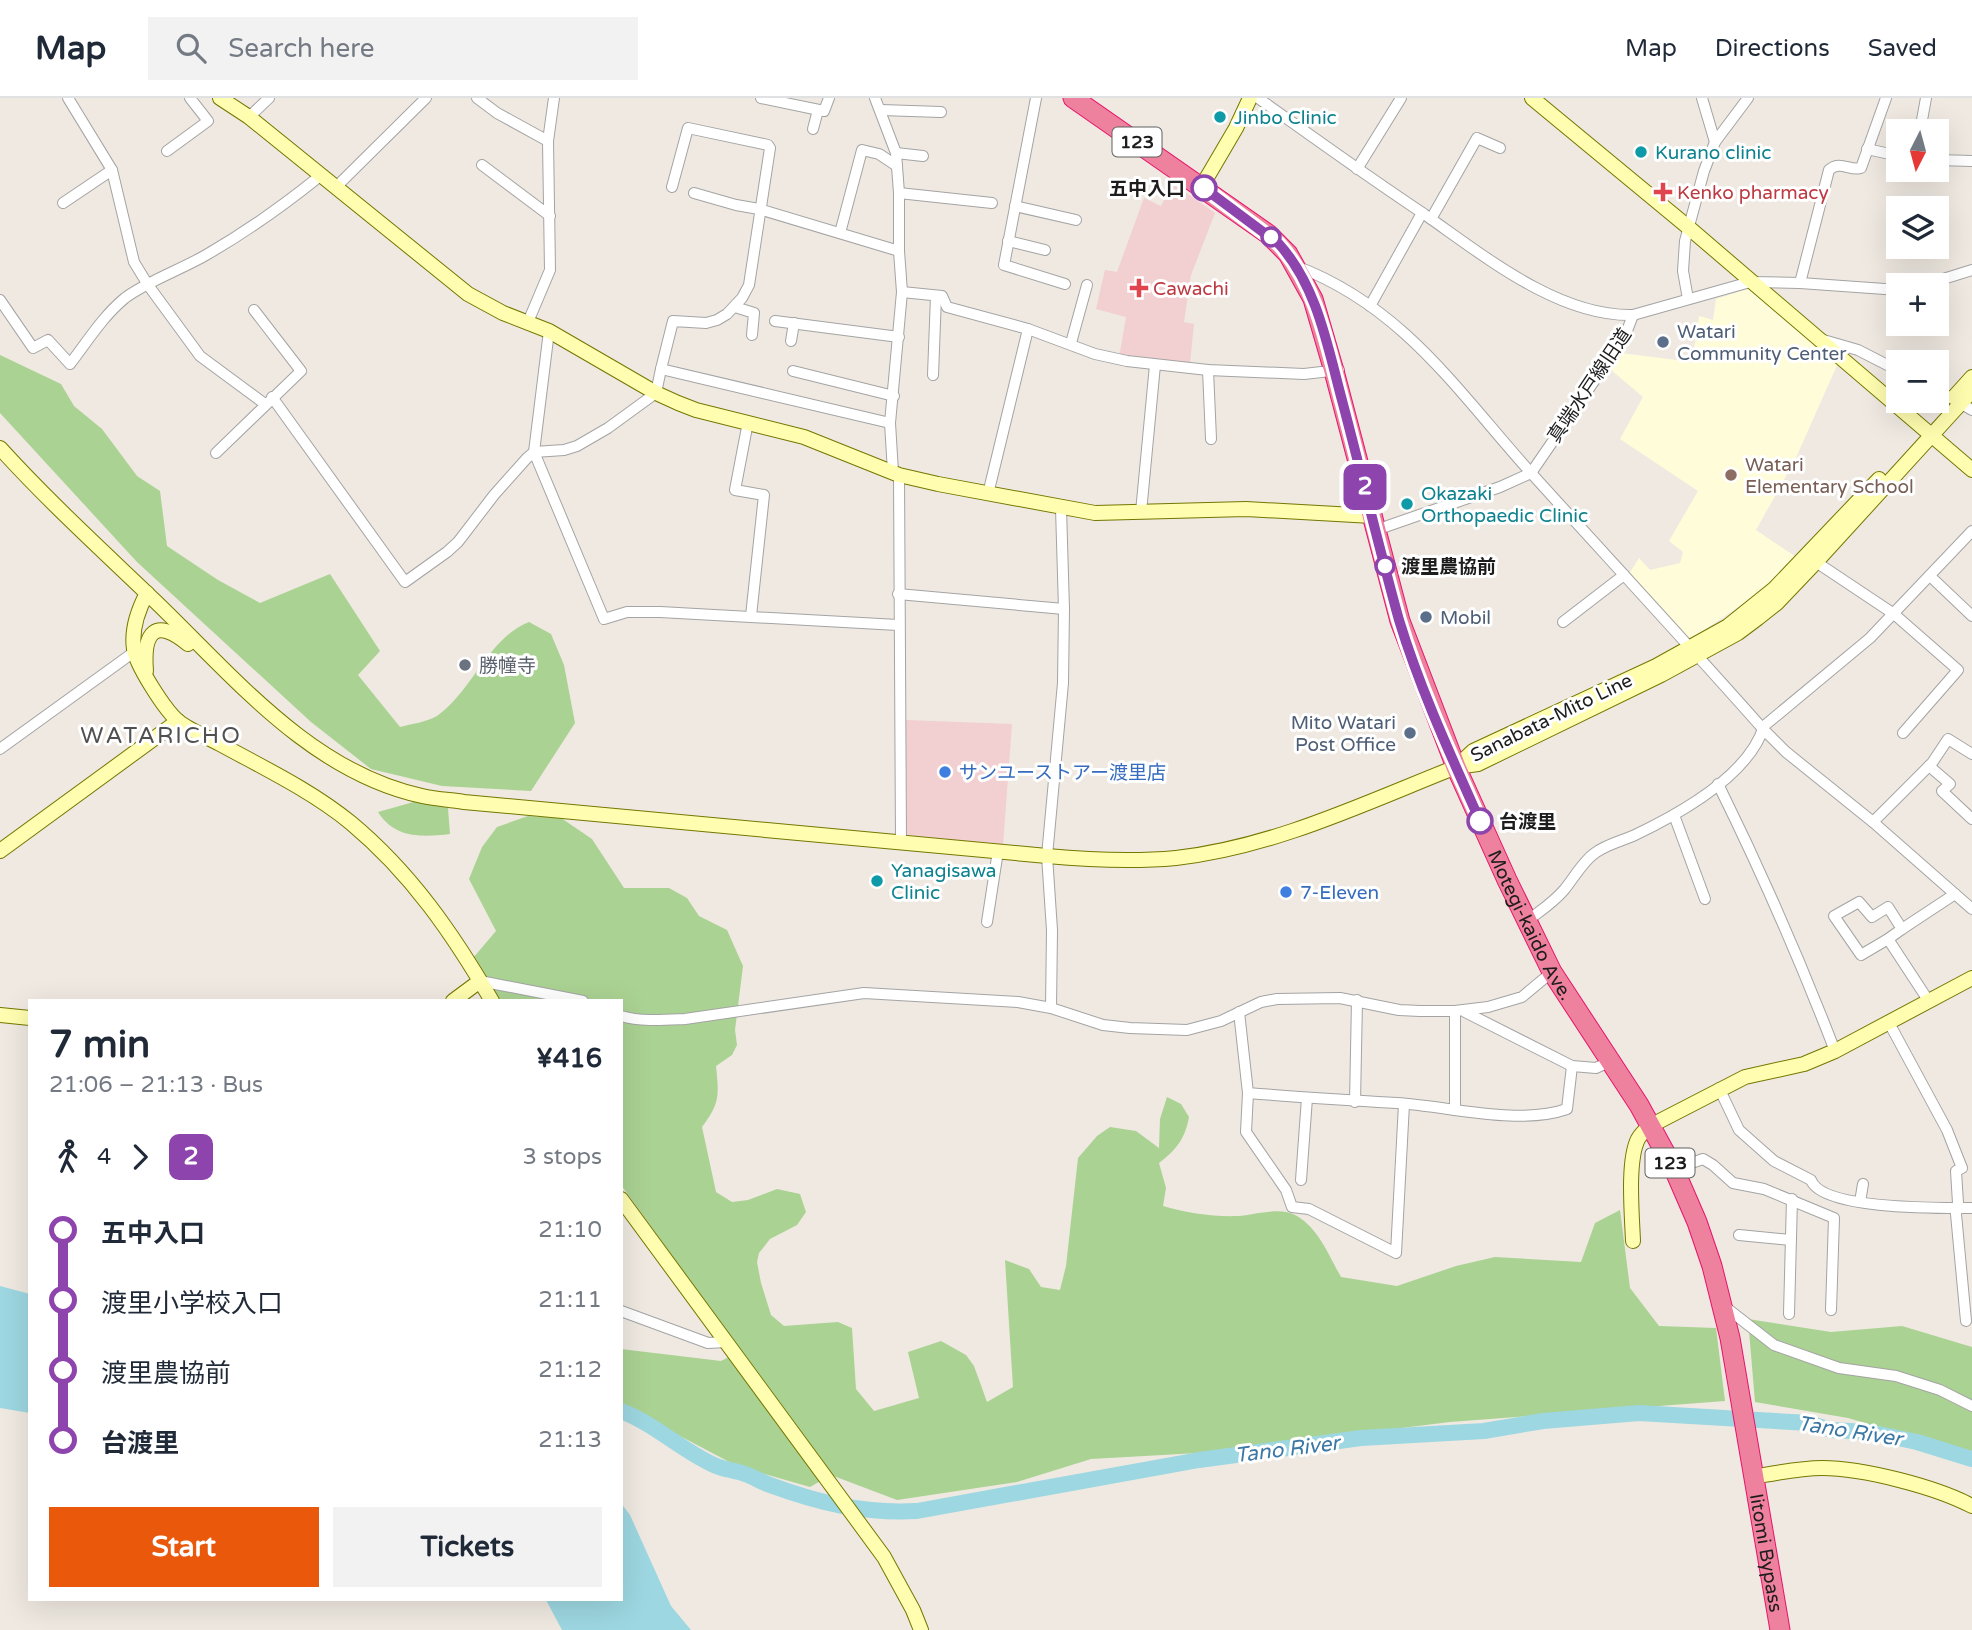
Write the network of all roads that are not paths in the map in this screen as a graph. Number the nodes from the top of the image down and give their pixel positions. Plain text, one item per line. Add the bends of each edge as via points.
1 (68, 98) edge
2 (190, 98) edge
3 (220, 98) edge
4 (269, 98) edge
5 (426, 98) edge
6 (477, 98) edge
7 (554, 98) edge
8 (761, 98) edge
9 (829, 98) edge
10 (875, 98) edge
11 (1036, 98) edge
12 (1073, 98) edge
13 (1250, 98) edge
14 (1258, 98) edge
15 (1401, 98) edge
16 (1532, 98) edge
17 (1702, 98) edge
18 (1748, 98) edge
19 (1885, 98) edge
20 (1926, 98) edge
21 (818, 110) junction
22 (881, 110) junction
23 (941, 113) dead end
24 (250, 117) junction
25 (1922, 119) edge
26 (813, 129) dead end
27 (548, 141) junction
28 (1716, 142) junction
29 (1500, 148) dead end
30 (1867, 149) junction
31 (167, 151) dead end
32 (896, 153) junction
33 (1886, 153) edge
34 (923, 156) dead end
35 (1950, 160) edge
36 (1972, 161) edge
37 (482, 165) dead end
38 (897, 166) junction
39 (1357, 169) junction
40 (112, 170) junction
41 (320, 176) junction
42 (1202, 186) junction
43 (336, 187) junction
44 (672, 187) dead end
45 (694, 193) dead end
46 (899, 193) junction
47 (64, 203) dead end
48 (992, 203) dead end
49 (1015, 206) junction
50 (759, 209) junction
51 (550, 216) junction
52 (1426, 216) junction
53 (1076, 220) dead end
54 (1688, 228) junction
55 (840, 233) junction
56 (1008, 241) junction
57 (1045, 250) dead end
58 (899, 251) junction
59 (1296, 266) junction
60 (1972, 270) edge
61 (1949, 277) edge
62 (1750, 282) junction
63 (1800, 283) junction
64 (1065, 284) dead end
65 (148, 285) junction
66 (1087, 285) dead end
67 (1886, 289) edge
68 (902, 292) junction
69 (936, 296) junction
70 (1688, 299) junction
71 (0, 300) edge
72 (1370, 306) junction
73 (735, 307) junction
74 (254, 310) dead end
75 (1633, 315) junction
76 (775, 321) dead end
77 (528, 322) junction
78 (794, 323) junction
79 (1028, 329) junction
80 (549, 331) junction
81 (752, 335) dead end
82 (899, 337) junction
83 (1818, 339) junction
84 (791, 341) dead end
85 (1070, 343) junction
86 (1886, 364) edge
87 (1155, 365) junction
88 (662, 369) junction
89 (1208, 370) junction
90 (1338, 370) junction
91 (793, 371) dead end
92 (933, 375) dead end
93 (1972, 377) edge
94 (1972, 391) edge
95 (656, 393) junction
96 (894, 396) junction
97 (268, 401) junction
98 (1962, 404) edge
99 (748, 422) junction
100 (890, 423) junction
101 (1927, 433) junction
102 (1211, 439) dead end
103 (0, 448) edge
104 (534, 452) junction
105 (216, 453) dead end
106 (1972, 470) edge
107 (896, 473) junction
108 (1531, 473) junction
109 (988, 494) junction
110 (1061, 508) junction
111 (1141, 512) junction
112 (1374, 523) junction
113 (1972, 531) edge
114 (1816, 562) junction
115 (1624, 575) junction
116 (1930, 576) junction
117 (147, 593) junction
118 (898, 594) junction
119 (1064, 609) junction
120 (1894, 614) junction
121 (751, 616) junction
122 (1972, 616) edge
123 (1563, 622) dead end
124 (898, 625) junction
125 (134, 652) junction
126 (1694, 652) junction
127 (225, 668) junction
128 (146, 674) junction
129 (178, 721) junction
130 (1763, 729) junction
131 (1903, 733) dead end
132 (0, 749) edge
133 (1972, 754) edge
134 (1929, 766) junction
135 (1456, 767) junction
136 (1718, 785) junction
137 (1674, 815) junction
138 (1972, 819) edge
139 (1873, 822) junction
140 (901, 842) junction
141 (0, 851) edge
142 (998, 851) junction
143 (1047, 856) junction
144 (1955, 894) junction
145 (1705, 899) dead end
146 (1972, 909) edge
147 (1527, 921) junction
148 (987, 922) dead end
149 (1902, 929) junction
150 (1888, 939) junction
151 (1552, 972) junction
152 (1972, 978) edge
153 (480, 981) junction
154 (456, 999) edge
155 (491, 999) edge
156 (573, 999) edge
157 (1357, 1000) junction
158 (1928, 1000) junction
159 (1051, 1008) junction
160 (1460, 1010) junction
161 (1239, 1012) junction
162 (0, 1015) edge
163 (623, 1016) edge
164 (28, 1018) edge
165 (1888, 1021) junction
166 (1835, 1051) junction
167 (1611, 1061) junction
168 (1572, 1066) junction
169 (1719, 1088) junction
170 (1248, 1093) junction
171 (1307, 1098) junction
172 (1355, 1102) junction
173 (1404, 1104) junction
174 (1455, 1110) junction
175 (1650, 1126) junction
176 (1674, 1169) junction
177 (1301, 1180) dead end
178 (1863, 1184) dead end
179 (1792, 1199) junction
180 (623, 1202) edge
181 (1860, 1202) junction
182 (1956, 1208) junction
183 (1972, 1208) edge
184 (1739, 1235) dead end
185 (1791, 1240) junction
186 (1633, 1241) dead end
187 (1722, 1305) junction
188 (1969, 1306) edge
189 (1831, 1310) dead end
190 (623, 1312) edge
191 (1789, 1314) dead end
192 (1966, 1321) dead end
193 (726, 1342) junction
194 (1972, 1406) edge
195 (1753, 1477) junction
196 (1972, 1506) edge
197 (921, 1630) edge
198 (1780, 1630) edge

1 - 40 street
2 - 31 street via 208,121
3 - 24 street
4 - 24 street
5 - 43 street
6 - 27 street
7 - 27 street
8 - 21 street
9 - 21 street via 824,111
10 - 22 street
11 - 49 street
12 - 42 highway, Motegi-kaido Ave. / 123
13 - 42 street
14 - 39 street
15 - 39 street
16 - 54 street
17 - 28 street
18 - 28 street
19 - 30 street
20 - 25 street
21 - 26 street
22 - 23 street
22 - 32 street
24 - 41 street
27 - 51 street
28 - 54 street
29 - 52 street via 1477,138
30 - 33 street
30 - 63 street via 1861,168 1841,165 1829,170
32 - 34 street
32 - 38 street
35 - 36 street
37 - 51 street
38 - 46 street
38 - 55 street via 862,150
39 - 52 street
40 - 47 street
40 - 65 street via 134,262
41 - 43 street
41 - 65 street via 245,232
42 - 59 highway, Motegi-kaido Ave. / 123 via 1268,234
43 - 77 street via 468,294
44 - 50 street via 688,128 768,145
45 - 50 street
46 - 48 street
46 - 58 street
49 - 53 street
49 - 56 street
50 - 55 street
50 - 73 street via 749,285
51 - 77 street via 550,270
52 - 72 street
52 - 75 street via 1545,292 1583,308
54 - 62 street
54 - 70 street via 1683,271
55 - 58 street
56 - 57 street
56 - 64 street via 1004,265
58 - 68 street
59 - 72 street
59 - 90 highway, Motegi-kaido Ave. / 123
60 - 61 street
62 - 63 street, 真端水戸線旧道
62 - 70 street, 真端水戸線旧道
62 - 83 street
63 - 67 street, 真端水戸線旧道
65 - 71 street via 104,319 70,364 48,340 33,348
65 - 97 street via 200,356
66 - 85 street
68 - 69 street
68 - 82 street
69 - 79 street via 942,296 947,307
69 - 92 street
70 - 75 street, 真端水戸線旧道
72 - 108 street via 1423,348
73 - 81 street via 754,313
73 - 88 street via 706,323 673,321
74 - 97 street via 301,371
75 - 108 street, 真端水戸線旧道 via 1625,336
76 - 78 street
77 - 80 street
78 - 82 street
78 - 84 street
79 - 85 street
79 - 109 street
80 - 95 street
80 - 104 street
82 - 96 street
83 - 86 street
83 - 101 street
85 - 87 street via 1109,358
87 - 89 street
87 - 111 street
88 - 95 street
88 - 100 street
89 - 90 street via 1304,374
89 - 102 street
90 - 112 highway, Motegi-kaido Ave. / 123
91 - 96 street
93 - 98 street, Sanabata-Mito Line
94 - 98 street, Sanabata-Mito Line
95 - 99 street via 696,410
95 - 104 street via 577,446
96 - 100 street
97 - 104 street via 405,582 458,542
97 - 105 street
98 - 101 street, Sanabata-Mito Line
99 - 107 street via 804,437
99 - 121 street via 736,490 764,495
100 - 107 street
101 - 106 street
101 - 114 street, Sanabata-Mito Line
101 - 126 street, Sanabata-Mito Line via 1774,589
103 - 117 street
104 - 121 street via 604,618 627,612
107 - 109 street
107 - 118 street via 901,521
108 - 112 street via 1500,487
108 - 115 street
109 - 110 street
110 - 111 street
110 - 119 street
111 - 112 street via 1246,509
112 - 135 highway, Motegi-kaido Ave. / 123 via 1400,621
113 - 116 street
114 - 120 street
114 - 126 street, Sanabata-Mito Line via 1758,618
115 - 123 street
115 - 126 street
116 - 120 street
116 - 122 street
117 - 125 street via 138,611
117 - 127 street
118 - 119 street
118 - 124 street
119 - 143 street via 1063,683
120 - 130 street
120 - 131 street via 1958,670
121 - 124 street
124 - 140 street
125 - 128 street
125 - 132 street
126 - 130 street
126 - 135 street, Sanabata-Mito Line via 1473,751
127 - 128 street via 163,629 146,641
127 - 140 street, Sanabata-Mito Line via 302,739 350,768 421,796
128 - 129 street
129 - 141 street
129 - 153 street via 296,786 350,822 397,864 439,916
130 - 136 street via 1750,754
130 - 139 street
133 - 134 street via 1948,739
134 - 138 street via 1950,784 1942,791
134 - 139 street
135 - 143 street, Sanabata-Mito Line via 1303,828 1225,850 1150,860
135 - 147 highway, Motegi-kaido Ave. / 123
136 - 137 street
136 - 166 street via 1807,978
137 - 145 street
137 - 147 street via 1592,854 1555,900
139 - 144 street
140 - 142 street, Sanabata-Mito Line
142 - 143 street, Sanabata-Mito Line
142 - 148 street
143 - 159 street
144 - 146 street
144 - 149 street
147 - 151 highway, Motegi-kaido Ave. / 123
149 - 150 street
149 - 150 street via 1888,907 1872,917 1859,902 1834,916 1861,955
150 - 158 street
151 - 160 street via 1522,997
151 - 167 highway, Motegi-kaido Ave. / 123
152 - 158 street
153 - 154 street
153 - 155 street
153 - 156 street
157 - 160 street via 1399,1010
157 - 161 street via 1277,999
157 - 172 street
158 - 165 street
159 - 161 street via 1103,1025 1161,1030 1201,1028
159 - 163 street via 864,993 685,1019
160 - 168 street
160 - 174 street
161 - 170 street
162 - 164 street
165 - 166 street
165 - 182 street via 1947,1130 1962,1168 1956,1171
166 - 169 street
167 - 168 street via 1596,1068
167 - 175 highway, Motegi-kaido Ave. / 123
168 - 174 street via 1566,1109 1553,1114
169 - 175 street
169 - 181 street via 1740,1130 1773,1161 1811,1180 1824,1193
170 - 171 street
170 - 173 street via 1246,1132 1286,1190 1292,1207 1309,1209 1396,1253
171 - 172 street
171 - 177 street
172 - 173 street
173 - 174 street
175 - 176 highway, Motegi-kaido Ave. / 123
175 - 186 street via 1638,1139 1635,1154
176 - 179 street via 1703,1159 1732,1184
176 - 187 highway, Motegi-kaido Ave. / 123
178 - 181 street
179 - 185 street
179 - 189 street via 1834,1218
180 - 193 street
181 - 182 street
182 - 183 street
182 - 188 street
184 - 185 street
185 - 191 street
187 - 194 street via 1774,1345 1839,1368 1896,1376
187 - 195 highway, Motegi-kaido Ave. / 123
188 - 192 street
190 - 193 street via 708,1343
193 - 197 street via 884,1557
195 - 196 street via 1797,1469 1845,1469 1925,1487
195 - 198 highway, Iitomi Bypass / 123

